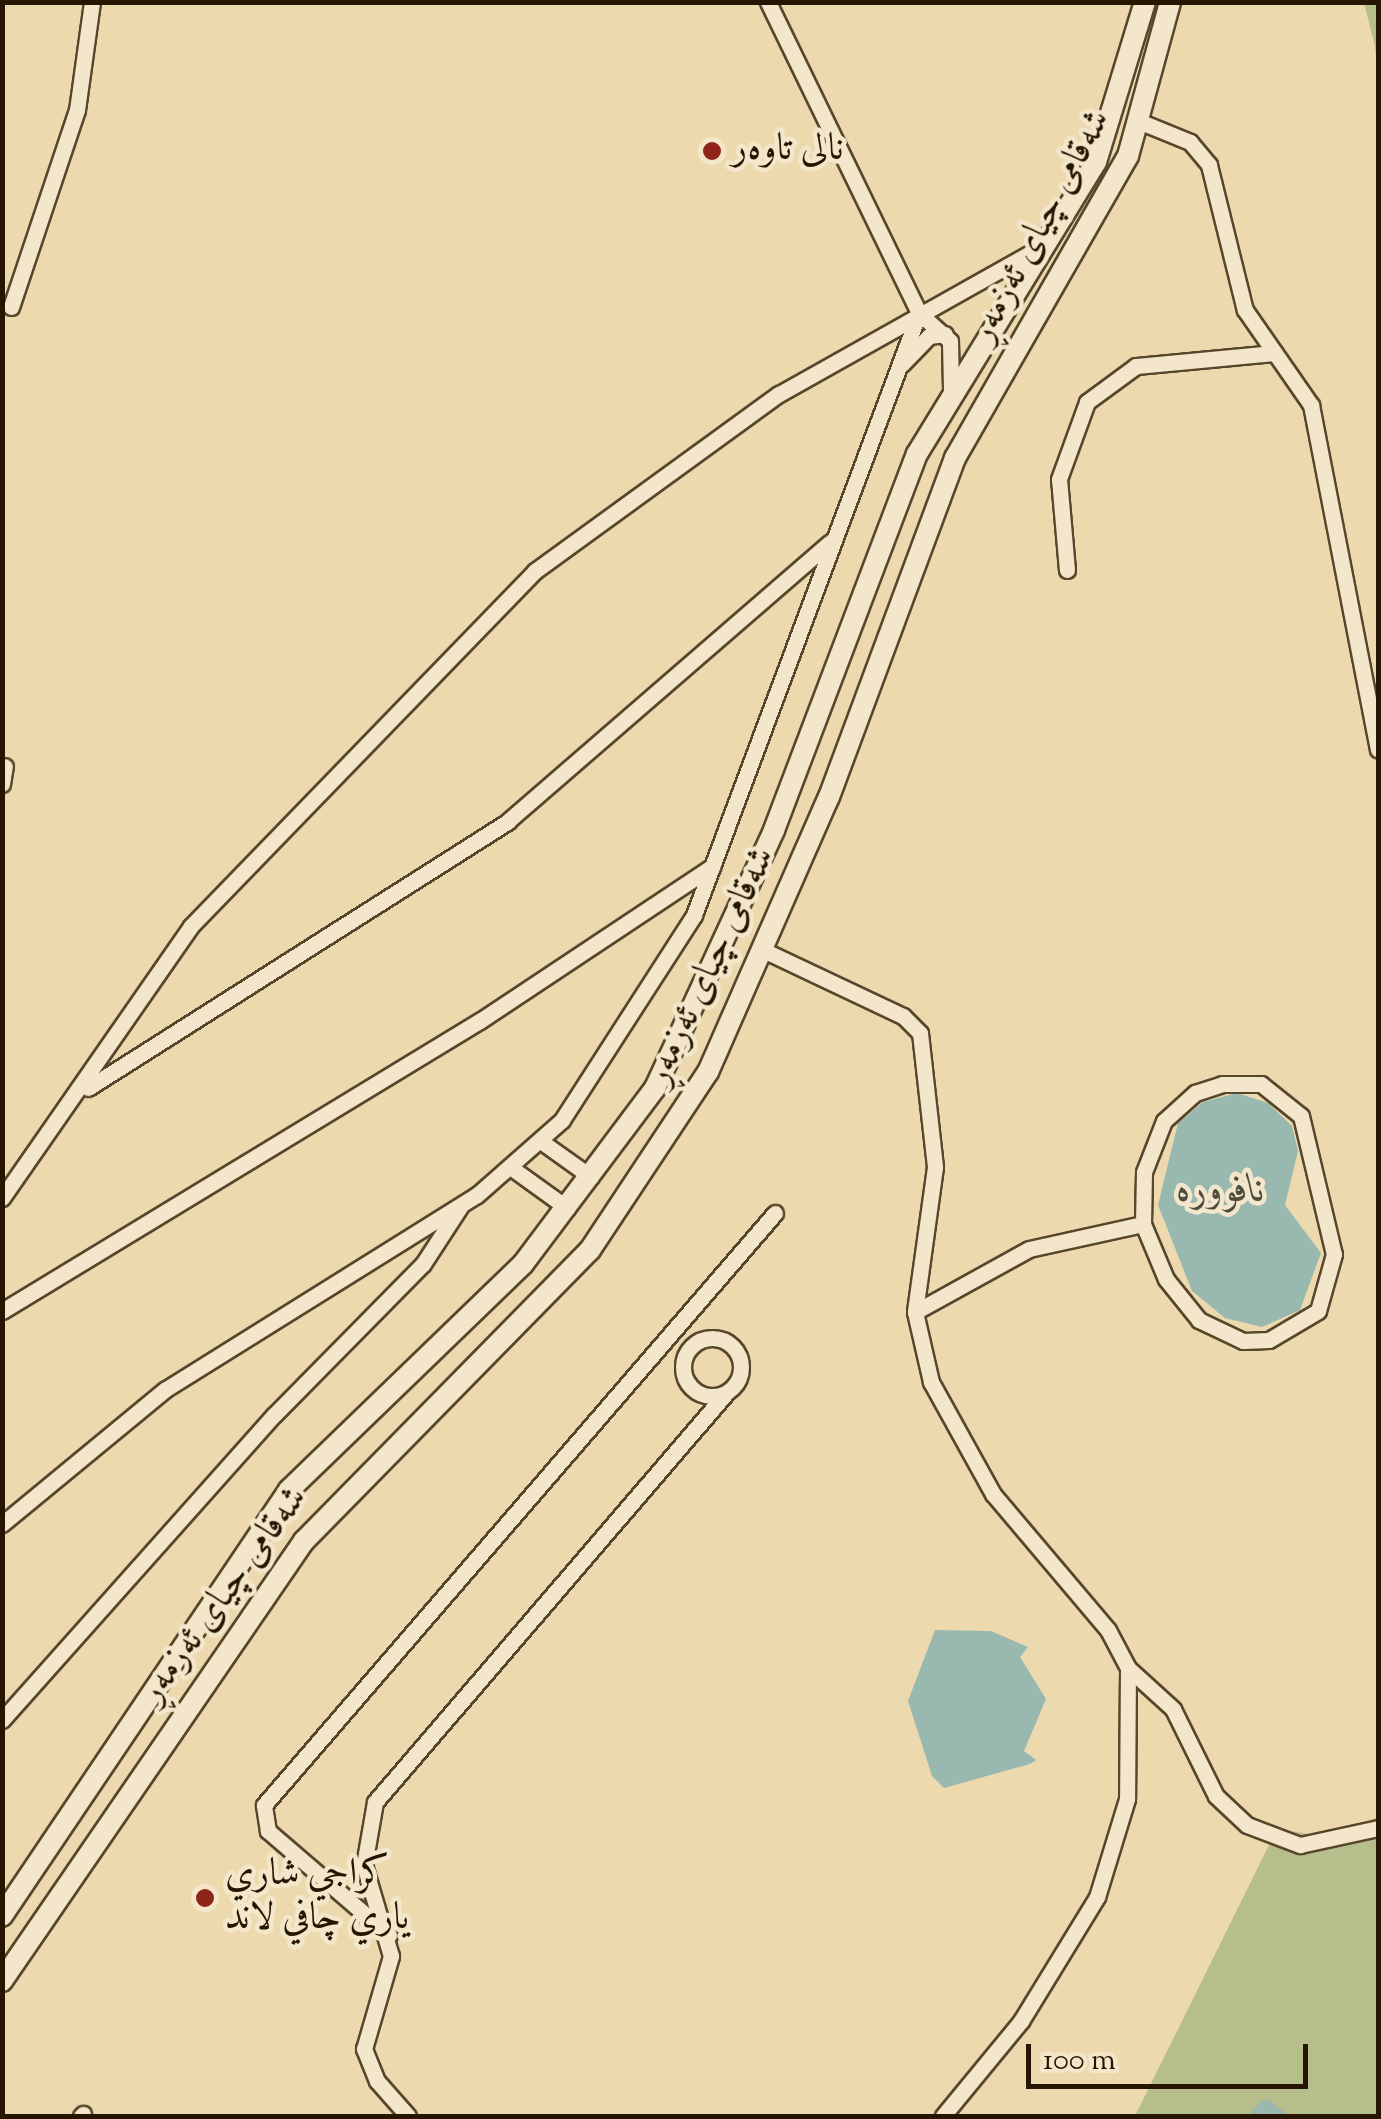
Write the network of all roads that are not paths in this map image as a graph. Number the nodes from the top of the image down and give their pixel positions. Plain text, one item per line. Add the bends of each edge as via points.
1 (92, 2) edge
2 (768, 2) edge
3 (1145, 2) edge
4 (1170, 2) edge
5 (1141, 122) junction
6 (1052, 240) junction
7 (1076, 252) junction
8 (12, 307) dead end
9 (919, 313) junction
10 (945, 334) junction
11 (1274, 354) junction
12 (893, 375) junction
13 (952, 389) junction
14 (832, 540) junction
15 (1066, 570) dead end
16 (1378, 750) edge
17 (5, 766) dead end
18 (2, 784) edge
19 (713, 866) junction
20 (761, 949) junction
21 (82, 1092) junction
22 (542, 1142) junction
23 (513, 1169) junction
24 (591, 1177) junction
25 (2, 1198) edge
26 (462, 1204) junction
27 (567, 1208) junction
28 (775, 1213) dead end
29 (1144, 1224) junction
30 (2, 1311) edge
31 (916, 1312) junction
32 (727, 1392) dead end
33 (2, 1524) edge
34 (1128, 1668) junction
35 (2, 1720) edge
36 (1378, 1828) edge
37 (2, 1916) edge
38 (389, 1935) junction
39 (2, 1981) edge
40 (408, 2116) edge
41 (943, 2116) edge

1 - 8 street via 76,110
2 - 9 street
3 - 6 main road, شەقامی چیای ئەزمەڕ via 1114,121
4 - 5 main road, شەقامی چیای ئەزمەڕ
5 - 7 main road, شەقامی چیای ئەزمەڕ
5 - 11 street via 1190,142 1209,164 1245,310
6 - 7 main road
6 - 9 street
6 - 13 main road, شەقامی چیای ئەزمەڕ
7 - 20 main road, شەقامی چیای ئەزمەڕ via 955,458 829,797
9 - 10 street
9 - 12 street
9 - 21 street via 778,394 535,571 191,926
10 - 12 street via 924,339
10 - 13 street
11 - 15 street via 1136,366 1086,402 1059,479
11 - 16 street via 1316,419
12 - 14 street
13 - 24 main road, شەقامی چیای ئەزمەڕ via 911,468 696,1012
14 - 19 street
14 - 21 street via 508,822
17 - 18 street
19 - 22 street via 662,976
19 - 30 street via 481,1020
20 - 31 street via 902,1016 920,1033 935,1167
20 - 39 main road, شەقامی چیای ئەزمەڕ via 708,1072 590,1250 322,1518
21 - 25 street
22 - 23 street
22 - 24 street
23 - 26 street
23 - 27 street
24 - 27 main road, شەقامی چیای ئەزمەڕ
26 - 33 street via 207,1360
26 - 35 street via 423,1264 274,1415
27 - 37 main road, شەقامی چیای ئەزمەڕ via 523,1264 289,1490
28 - 38 street via 264,1805 268,1832
29 - 29 street via 1184,1305 1230,1338 1295,1332 1330,1288 1334,1254 1306,1126 1261,1084 1208,1088 1172,1110 1144,1172
29 - 31 street via 1029,1248
31 - 34 street via 956,1439
32 - 38 street via 375,1802 364,1865
34 - 36 street via 1173,1709 1216,1796 1247,1825 1300,1845
34 - 41 street via 1127,1799 1098,1897 1031,2008
38 - 40 street via 363,2039 377,2081

